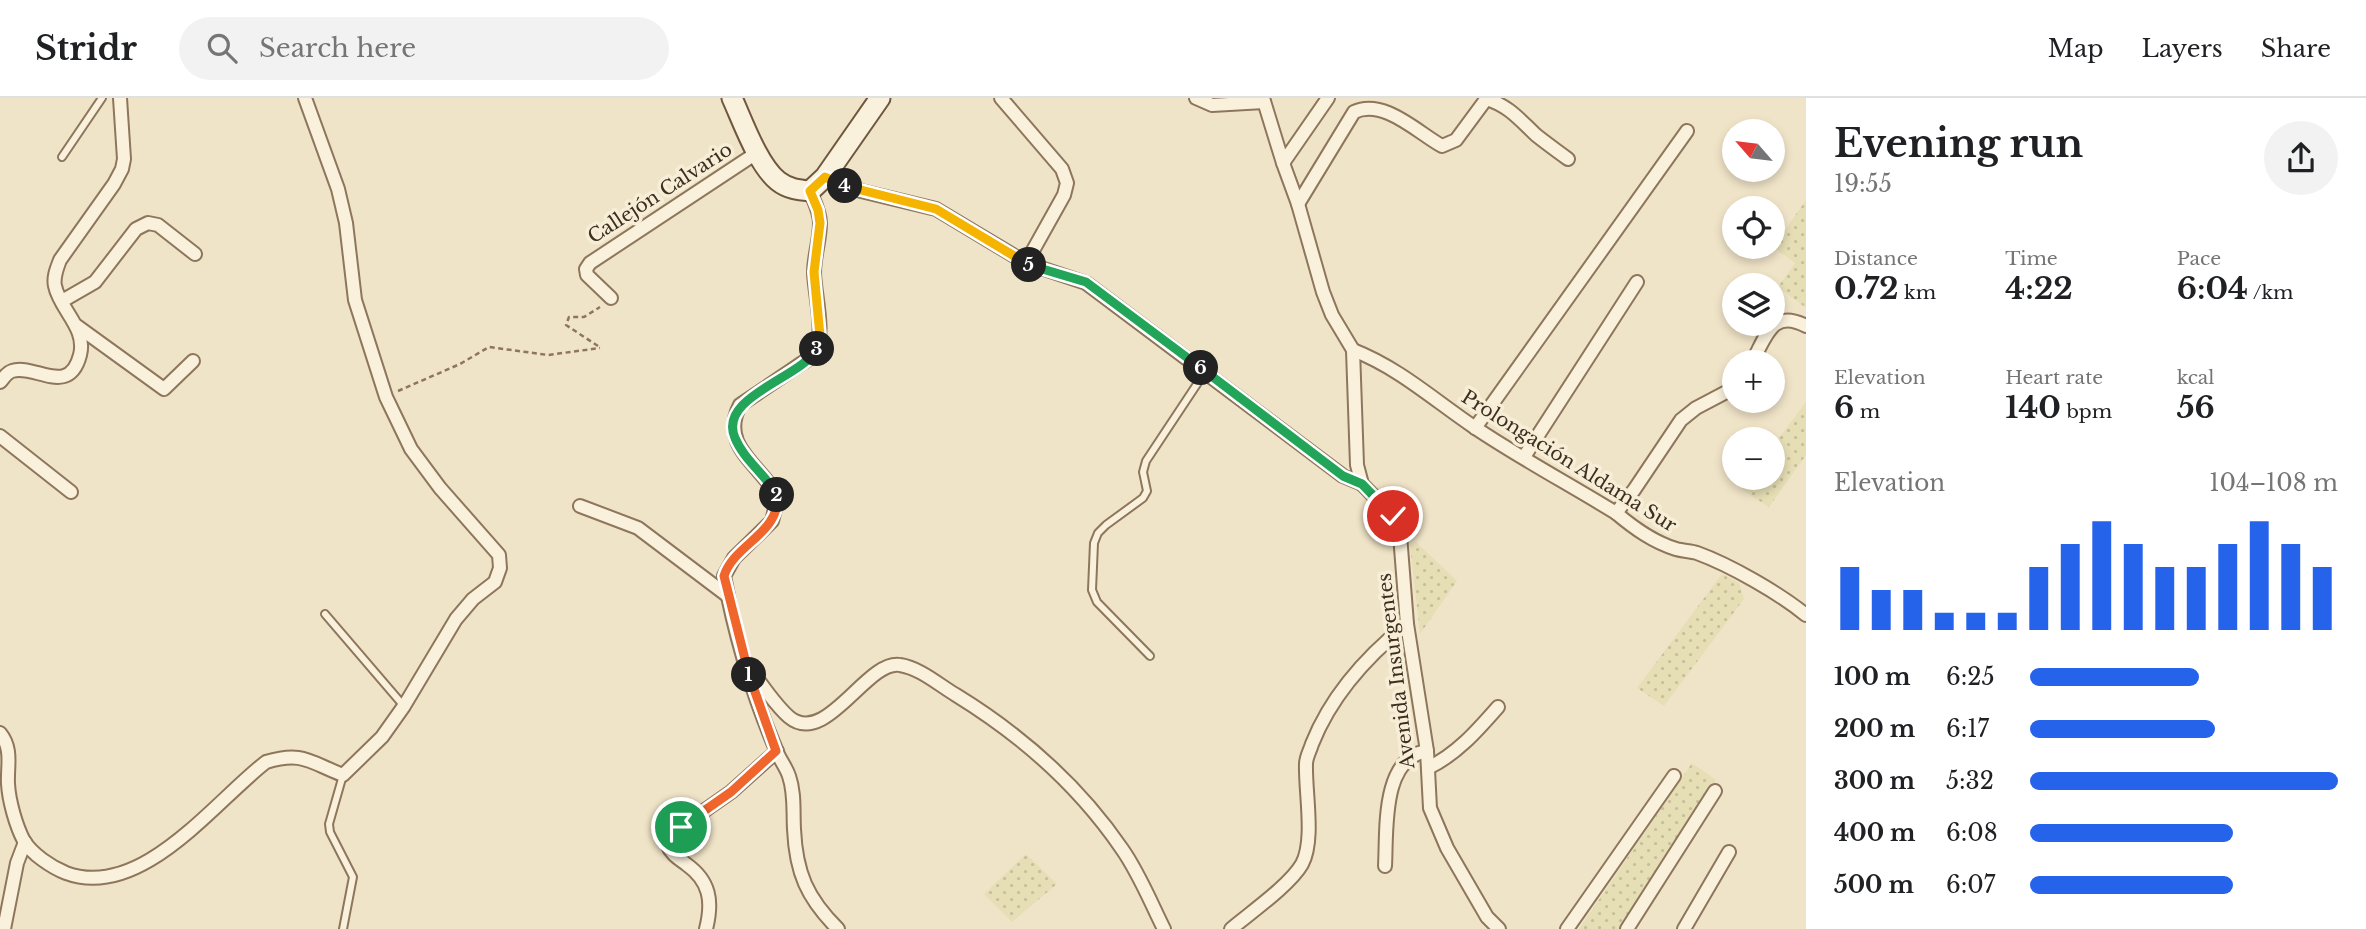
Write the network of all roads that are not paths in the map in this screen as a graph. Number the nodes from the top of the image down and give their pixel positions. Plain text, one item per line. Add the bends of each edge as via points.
1 (102, 98) edge
2 (120, 98) edge
3 (305, 98) edge
4 (732, 98) edge
5 (880, 98) edge
6 (1001, 98) edge
7 (1196, 98) edge
8 (1328, 98) edge
9 (1487, 99) edge
10 (1263, 100) edge
11 (1687, 131) dead end
12 (758, 152) junction
13 (62, 157) dead end
14 (1568, 159) dead end
15 (1283, 163) junction
16 (825, 177) junction
17 (810, 191) junction
18 (1298, 204) junction
19 (195, 254) dead end
20 (1026, 264) junction
21 (1637, 282) dead end
22 (611, 298) road end
23 (62, 300) junction
24 (77, 326) junction
25 (1806, 326) edge
26 (1353, 350) junction
27 (1758, 350) edge
28 (193, 361) dead end
29 (1205, 372) junction
30 (0, 382) edge
31 (1722, 394) edge
32 (1475, 428) junction
33 (0, 436) edge
34 (1524, 457) junction
35 (1362, 484) junction
36 (71, 492) dead end
37 (580, 506) dead end
38 (1616, 513) junction
39 (728, 596) junction
40 (324, 614) dead end
41 (1806, 615) edge
42 (1407, 624) junction
43 (1150, 656) dead end
44 (745, 665) junction
45 (404, 706) junction
46 (1498, 707) dead end
47 (0, 733) edge
48 (776, 751) junction
49 (1427, 751) junction
50 (1428, 768) junction
51 (343, 775) junction
52 (1674, 776) dead end
53 (1715, 791) dead end
54 (25, 842) junction
55 (1728, 852) dead end
56 (1385, 866) dead end
57 (4, 929) edge
58 (343, 929) edge
59 (706, 929) edge
60 (838, 929) edge
61 (1164, 929) edge
62 (1231, 929) edge
63 (1499, 929) edge
64 (1567, 929) edge
65 (1627, 929) edge
66 (1684, 929) edge

1 - 13 lane
2 - 23 street via 122,169 60,260 54,285
3 - 45 street via 338,188 355,300 386,397 411,449 499,555 495,582 456,619
4 - 12 street
5 - 16 street
6 - 20 street via 1062,169 1067,183 1065,195
7 - 10 street via 1212,105
8 - 15 street
9 - 14 street via 1500,103
9 - 18 street via 1456,140 1442,146 1401,114 1370,104 1360,107
10 - 15 street
11 - 32 street
12 - 17 street via 779,182
12 - 22 street, Callejón Calvario via 597,257 587,275
15 - 18 street
16 - 17 street
16 - 20 street, Avenida Insurgentes via 860,191 936,209
17 - 39 street via 820,223 814,272 818,347 814,355 740,405 735,415 733,435 778,497 772,521 727,568
18 - 26 street via 1332,315
19 - 23 street via 158,225 148,223 136,229 94,282
20 - 29 street, Avenida Insurgentes via 1086,282
21 - 34 street
23 - 24 street
24 - 28 street via 164,388
24 - 30 street via 82,352 71,372 60,378 14,370
25 - 27 street via 1789,318 1781,320
26 - 32 street, Prolongación Aldama Sur via 1408,378
26 - 35 street via 1357,465
29 - 35 street, Avenida Insurgentes via 1343,476
29 - 43 lane via 1146,461 1143,498 1106,525 1094,542 1092,590 1097,602
31 - 38 street via 1681,419
32 - 34 street, Prolongación Aldama Sur
33 - 36 street
34 - 38 street, Prolongación Aldama Sur
35 - 42 street, Avenida Insurgentes via 1393,516 1401,535
37 - 39 street via 638,528
38 - 41 street, Prolongación Aldama Sur via 1654,540 1696,553 1761,585
39 - 44 street
40 - 45 lane
42 - 49 street, Avenida Insurgentes
42 - 62 street via 1361,667 1315,737 1306,760 1308,841 1303,862
44 - 48 street
44 - 61 street via 790,718 806,724 822,720 882,670 898,664 982,711 1063,776 1093,811 1124,851
45 - 51 street via 382,737
46 - 50 street via 1445,760
47 - 54 street via 8,746 8,785
48 - 59 street via 731,792 671,834 667,844 708,888
48 - 60 street via 789,776 802,880
49 - 50 street, Avenida Insurgentes
49 - 56 street via 1409,759 1392,780
50 - 63 street, Avenida Insurgentes via 1430,808 1447,848
51 - 54 street via 304,758 286,756 266,762 165,849 110,877 59,870
51 - 58 lane via 329,824 353,877
52 - 64 street
53 - 65 street
54 - 57 street
55 - 66 street

